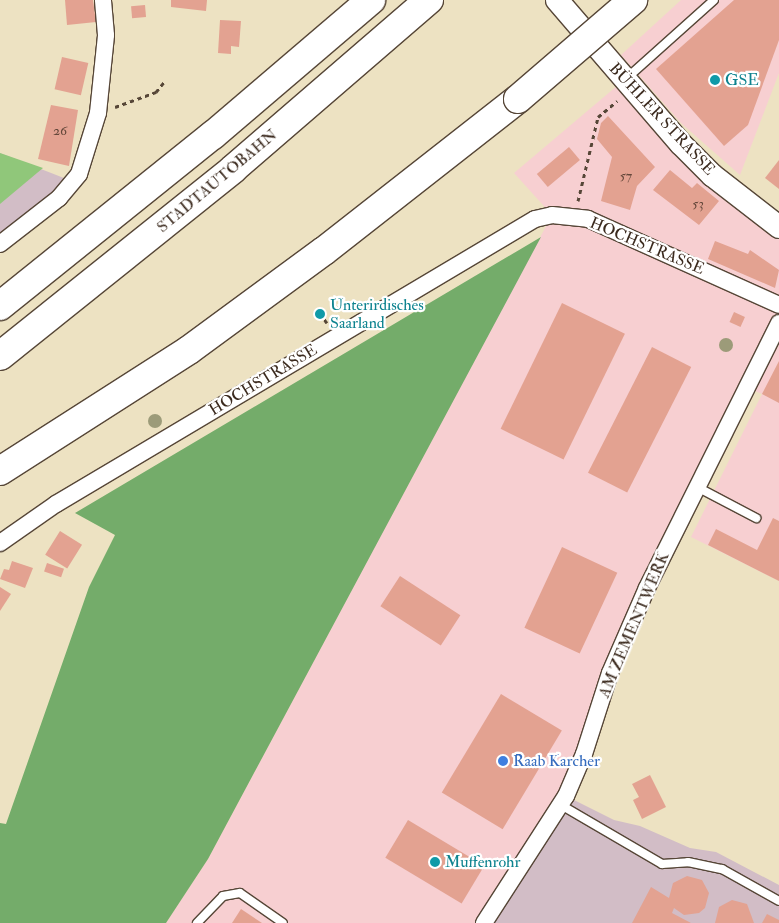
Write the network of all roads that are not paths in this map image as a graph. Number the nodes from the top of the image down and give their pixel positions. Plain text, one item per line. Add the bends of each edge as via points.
1 (103, 0) edge
2 (371, 0) edge
3 (429, 0) edge
4 (557, 0) edge
5 (633, 0) edge
6 (714, 0) edge
7 (628, 84) junction
8 (779, 226) edge
9 (0, 244) edge
10 (779, 305) edge
11 (0, 306) edge
12 (779, 323) edge
13 (0, 356) edge
14 (0, 471) edge
15 (697, 488) junction
16 (756, 518) dead end
17 (0, 543) edge
18 (561, 805) junction
19 (779, 900) edge
20 (197, 923) edge
21 (283, 923) edge
22 (484, 923) edge

1 - 9 street via 106,35 98,113 77,178 59,198
2 - 11 highway via 213,135
3 - 13 highway, STADTAUTOBAHN via 233,169
4 - 7 main road, BÜHLER STRASSE
5 - 14 highway, bridge via 518,99 324,251 189,350
6 - 7 lane
7 - 8 main road, BÜHLER STRASSE via 712,174
10 - 17 street, HOCHSTRASSE via 588,219 552,215 520,226 56,504
12 - 15 street, AM ZEMENTWERK
15 - 16 lane
15 - 18 street, AM ZEMENTWERK via 610,674 584,754
18 - 19 lane via 662,864 688,862 722,869
18 - 22 street, AM ZEMENTWERK
20 - 21 lane via 223,896 240,893

